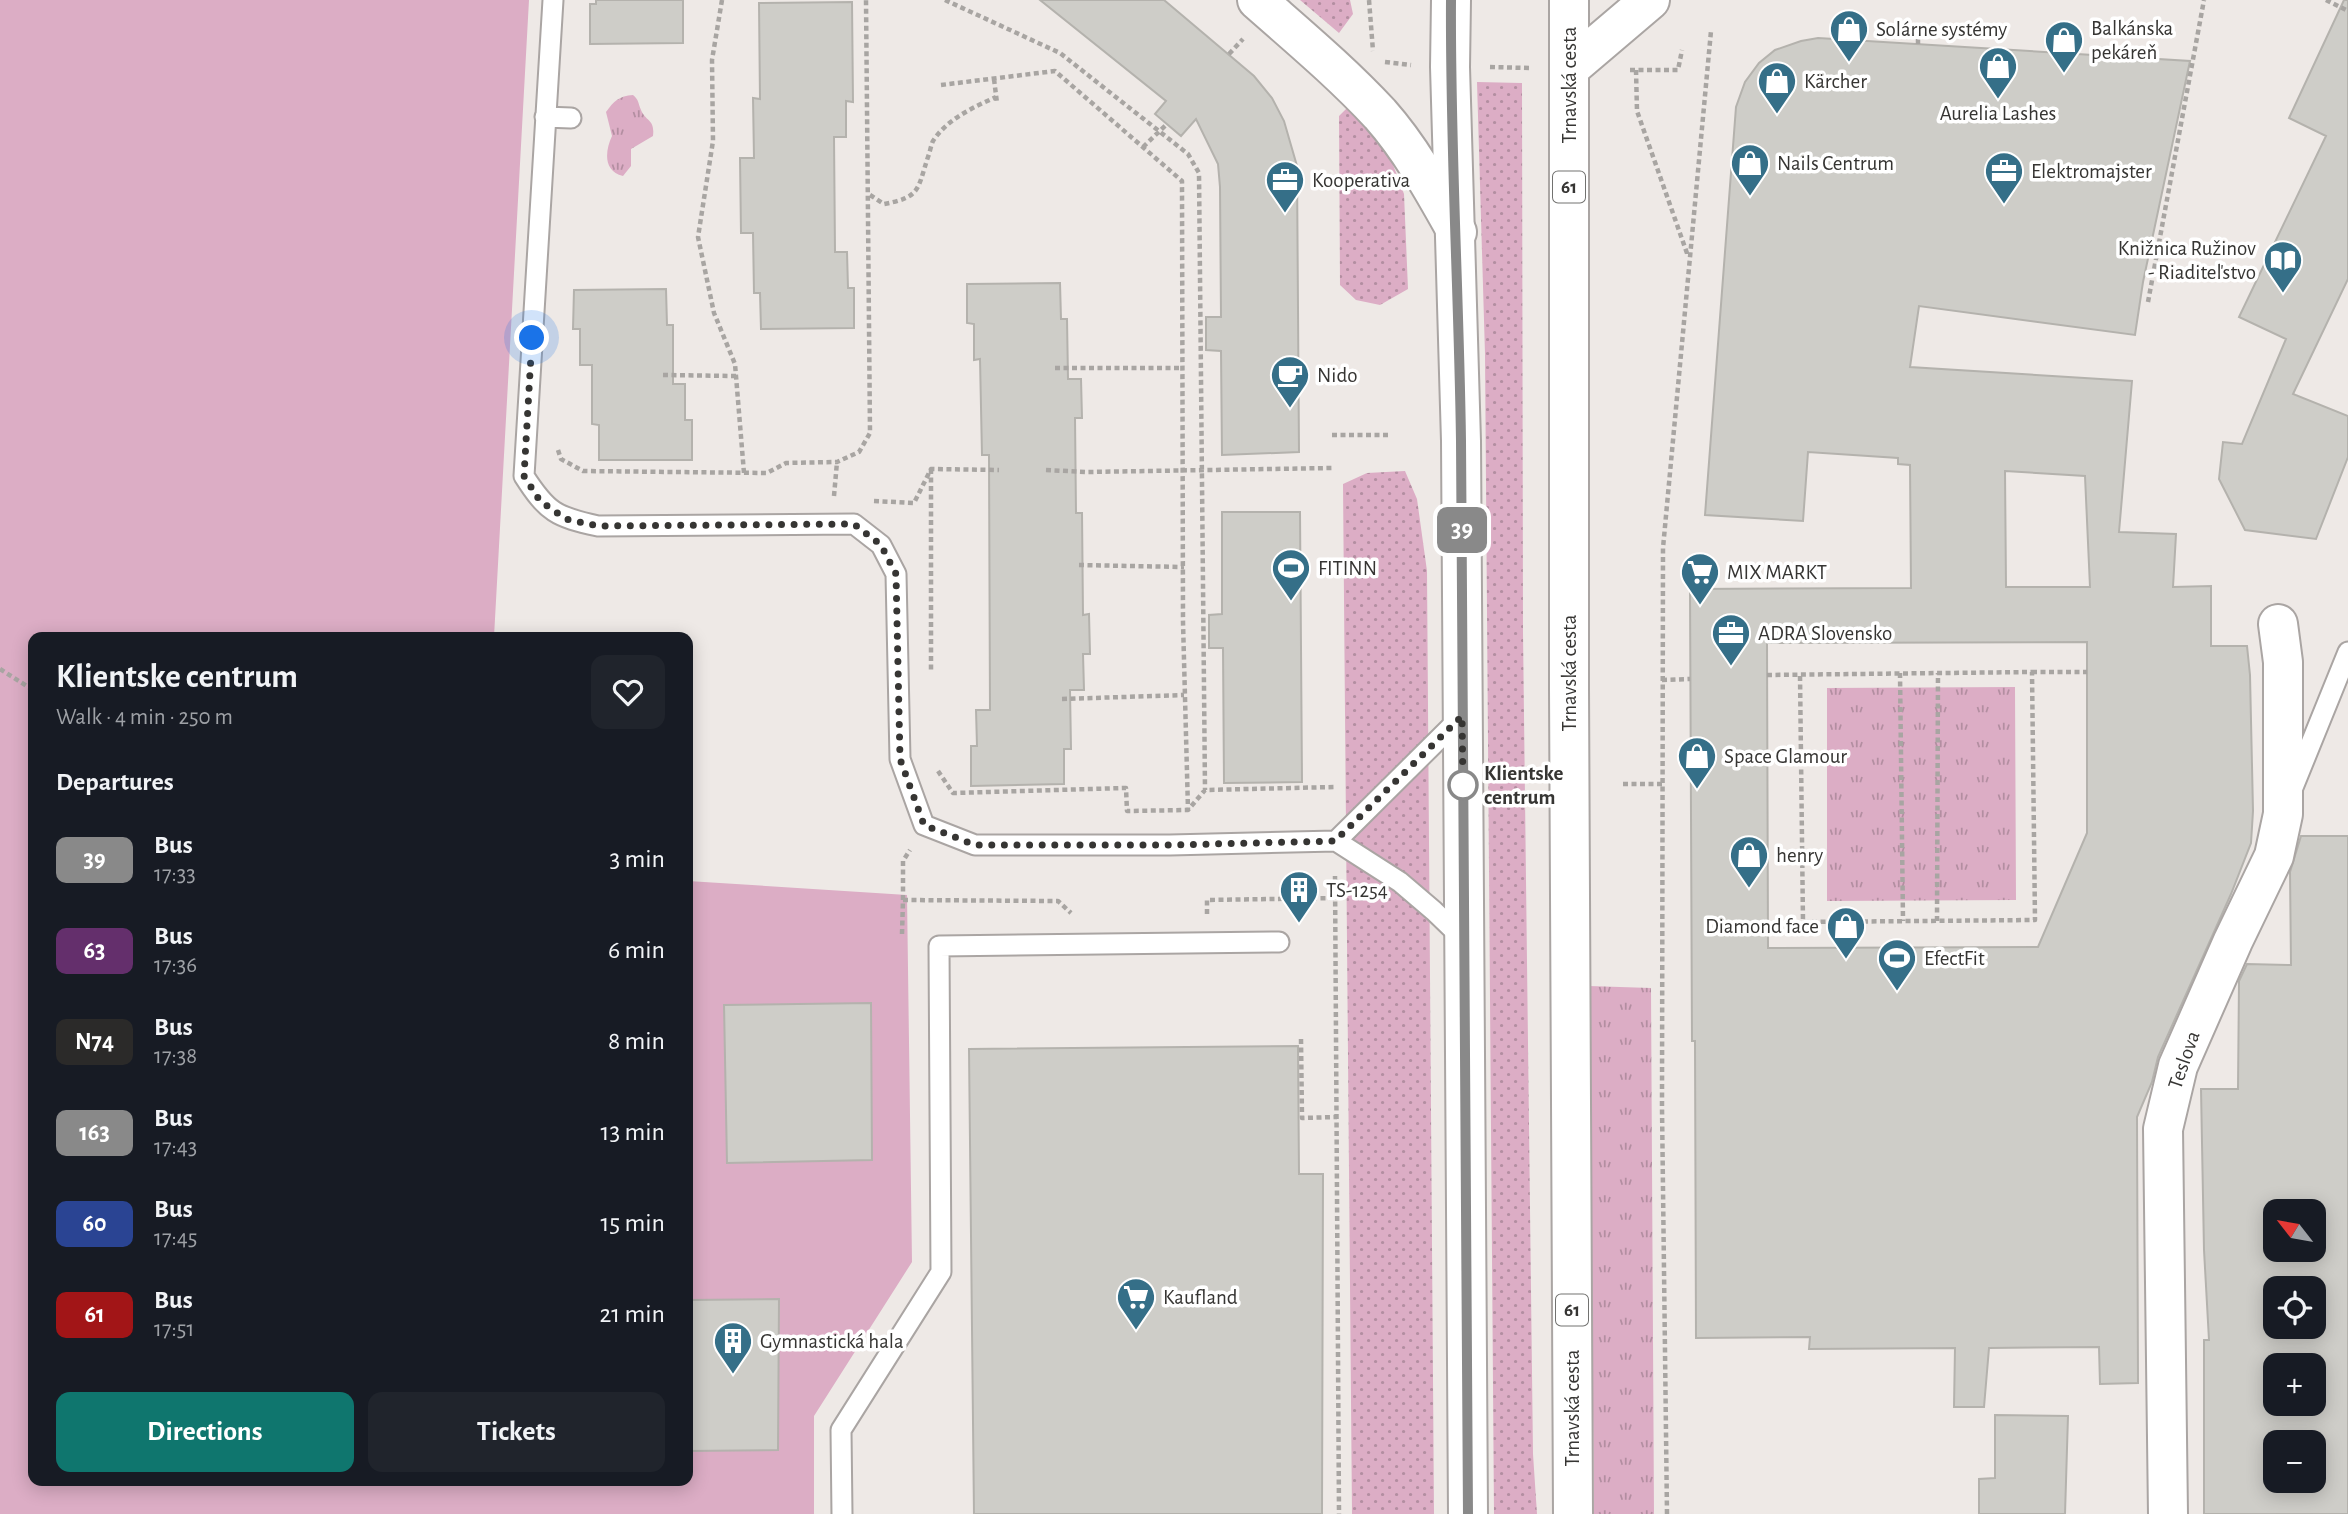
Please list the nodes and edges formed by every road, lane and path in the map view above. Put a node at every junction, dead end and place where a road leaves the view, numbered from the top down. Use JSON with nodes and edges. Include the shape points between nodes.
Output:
{"nodes":[{"id":1,"x":553,"y":0,"type":"edge"},
{"id":2,"x":722,"y":0,"type":"edge"},
{"id":3,"x":866,"y":0,"type":"edge"},
{"id":4,"x":945,"y":0,"type":"edge"},
{"id":5,"x":1369,"y":0,"type":"edge"},
{"id":6,"x":1451,"y":0,"type":"edge"},
{"id":7,"x":1569,"y":0,"type":"edge"},
{"id":8,"x":1650,"y":0,"type":"edge"},
{"id":9,"x":2204,"y":0,"type":"edge"},
{"id":10,"x":2326,"y":0,"type":"edge"},
{"id":11,"x":2348,"y":11,"type":"edge"},
{"id":12,"x":1252,"y":17,"type":"edge"},
{"id":13,"x":1918,"y":30,"type":"dead end"},
{"id":14,"x":1711,"y":31,"type":"dead end"},
{"id":15,"x":1918,"y":44,"type":"dead end"},
{"id":16,"x":1682,"y":50,"type":"dead end"},
{"id":17,"x":1229,"y":54,"type":"dead end"},
{"id":18,"x":1373,"y":60,"type":"dead end"},
{"id":19,"x":1383,"y":61,"type":"dead end"},
{"id":20,"x":1408,"y":65,"type":"dead end"},
{"id":21,"x":1487,"y":67,"type":"dead end"},
{"id":22,"x":1522,"y":67,"type":"dead end"},
{"id":23,"x":1570,"y":68,"type":"junction"},
{"id":24,"x":1636,"y":70,"type":"dead end"},
{"id":25,"x":1678,"y":70,"type":"dead end"},
{"id":26,"x":994,"y":79,"type":"junction"},
{"id":27,"x":941,"y":85,"type":"dead end"},
{"id":28,"x":545,"y":117,"type":"junction"},
{"id":29,"x":571,"y":118,"type":"dead end"},
{"id":30,"x":1167,"y":124,"type":"dead end"},
{"id":31,"x":1160,"y":131,"type":"junction"},
{"id":32,"x":1143,"y":147,"type":"junction"},
{"id":33,"x":870,"y":195,"type":"junction"},
{"id":34,"x":1457,"y":232,"type":"junction"},
{"id":35,"x":1690,"y":259,"type":"junction"},
{"id":36,"x":2148,"y":302,"type":"dead end"},
{"id":37,"x":1055,"y":368,"type":"dead end"},
{"id":38,"x":1184,"y":368,"type":"junction"},
{"id":39,"x":663,"y":375,"type":"dead end"},
{"id":40,"x":736,"y":376,"type":"junction"},
{"id":41,"x":1332,"y":435,"type":"dead end"},
{"id":42,"x":1391,"y":435,"type":"dead end"},
{"id":43,"x":554,"y":439,"type":"dead end"},
{"id":44,"x":1332,"y":468,"type":"dead end"},
{"id":45,"x":931,"y":470,"type":"junction"},
{"id":46,"x":999,"y":470,"type":"dead end"},
{"id":47,"x":1046,"y":470,"type":"dead end"},
{"id":48,"x":1184,"y":471,"type":"junction"},
{"id":49,"x":1201,"y":471,"type":"junction"},
{"id":50,"x":744,"y":473,"type":"junction"},
{"id":51,"x":914,"y":503,"type":"dead end"},
{"id":52,"x":1079,"y":565,"type":"dead end"},
{"id":53,"x":1184,"y":567,"type":"junction"},
{"id":54,"x":2278,"y":624,"type":"dead end"},
{"id":55,"x":2348,"y":652,"type":"edge"},
{"id":56,"x":0,"y":669,"type":"edge"},
{"id":57,"x":2032,"y":672,"type":"junction"},
{"id":58,"x":2087,"y":672,"type":"dead end"},
{"id":59,"x":1900,"y":673,"type":"junction"},
{"id":60,"x":1938,"y":673,"type":"junction"},
{"id":61,"x":1767,"y":675,"type":"dead end"},
{"id":62,"x":1800,"y":675,"type":"junction"},
{"id":63,"x":932,"y":677,"type":"dead end"},
{"id":64,"x":1690,"y":679,"type":"dead end"},
{"id":65,"x":1662,"y":680,"type":"junction"},
{"id":66,"x":28,"y":687,"type":"edge"},
{"id":67,"x":1184,"y":695,"type":"junction"},
{"id":68,"x":1062,"y":699,"type":"dead end"},
{"id":69,"x":1462,"y":716,"type":"junction"},
{"id":70,"x":932,"y":761,"type":"dead end"},
{"id":71,"x":1623,"y":784,"type":"dead end"},
{"id":72,"x":1663,"y":784,"type":"junction"},
{"id":73,"x":1335,"y":788,"type":"dead end"},
{"id":74,"x":1205,"y":790,"type":"junction"},
{"id":75,"x":1188,"y":810,"type":"junction"},
{"id":76,"x":2283,"y":814,"type":"junction"},
{"id":77,"x":924,"y":825,"type":"junction"},
{"id":78,"x":1335,"y":841,"type":"junction"},
{"id":79,"x":1335,"y":868,"type":"dead end"},
{"id":80,"x":1335,"y":898,"type":"junction"},
{"id":81,"x":903,"y":900,"type":"junction"},
{"id":82,"x":1076,"y":917,"type":"dead end"},
{"id":83,"x":1903,"y":921,"type":"junction"},
{"id":84,"x":1937,"y":921,"type":"junction"},
{"id":85,"x":1207,"y":925,"type":"dead end"},
{"id":86,"x":902,"y":934,"type":"dead end"},
{"id":87,"x":1463,"y":940,"type":"junction"},
{"id":88,"x":1279,"y":942,"type":"dead end"},
{"id":89,"x":1301,"y":1039,"type":"dead end"},
{"id":90,"x":1337,"y":1117,"type":"junction"},
{"id":91,"x":842,"y":1514,"type":"edge"},
{"id":92,"x":1339,"y":1514,"type":"edge"},
{"id":93,"x":1468,"y":1514,"type":"edge"},
{"id":94,"x":1573,"y":1514,"type":"edge"},
{"id":95,"x":1667,"y":1514,"type":"edge"},
{"id":96,"x":2168,"y":1514,"type":"edge"}],
"edges":[{"from":1,"to":28,"type":"lane"},
{"from":2,"to":40,"type":"path","via":[[712,60],[713,141],[698,237],[714,313]]},
{"from":3,"to":33,"type":"path"},
{"from":4,"to":31,"type":"path","via":[[1060,53]]},
{"from":5,"to":18,"type":"path"},
{"from":6,"to":34,"type":"main road"},
{"from":7,"to":23,"type":"main road","name":"Trnavská cesta","number":"61"},
{"from":8,"to":23,"type":"main road"},
{"from":9,"to":36,"type":"path"},
{"from":10,"to":11,"type":"path"},
{"from":12,"to":17,"type":"path"},
{"from":12,"to":34,"type":"main road","via":[[1352,85],[1406,147]]},
{"from":13,"to":15,"type":"path"},
{"from":14,"to":35,"type":"path"},
{"from":16,"to":25,"type":"path"},
{"from":19,"to":20,"type":"path"},
{"from":21,"to":22,"type":"path"},
{"from":23,"to":94,"type":"main road","name":"Trnavská cesta","number":"61"},
{"from":24,"to":35,"type":"path","via":[[1637,111]]},
{"from":26,"to":27,"type":"path"},
{"from":26,"to":32,"type":"path","via":[[1055,71]]},
{"from":26,"to":33,"type":"path","via":[[997,100],[970,109],[934,141],[917,192],[884,204]]},
{"from":28,"to":29,"type":"lane"},
{"from":28,"to":77,"type":"lane","via":[[524,476],[540,501],[566,519],[598,526],[854,524],[881,545],[896,574],[900,759]]},
{"from":30,"to":31,"type":"path"},
{"from":31,"to":32,"type":"path"},
{"from":31,"to":49,"type":"path","via":[[1188,154],[1199,173]]},
{"from":32,"to":38,"type":"path","via":[[1182,181]]},
{"from":33,"to":50,"type":"path","via":[[870,433],[859,452],[837,462],[786,463],[767,473]]},
{"from":34,"to":69,"type":"main road"},
{"from":35,"to":65,"type":"path","via":[[1663,548]]},
{"from":37,"to":38,"type":"path"},
{"from":38,"to":48,"type":"path"},
{"from":39,"to":40,"type":"path"},
{"from":40,"to":50,"type":"path"},
{"from":41,"to":42,"type":"path"},
{"from":43,"to":50,"type":"path","via":[[561,459],[583,471]]},
{"from":44,"to":49,"type":"path"},
{"from":45,"to":46,"type":"path"},
{"from":45,"to":51,"type":"path"},
{"from":45,"to":63,"type":"path"},
{"from":47,"to":48,"type":"path"},
{"from":48,"to":49,"type":"path"},
{"from":48,"to":53,"type":"path"},
{"from":49,"to":74,"type":"path"},
{"from":52,"to":53,"type":"path"},
{"from":53,"to":67,"type":"path"},
{"from":54,"to":76,"type":"main road","name":"Teslova","via":[[2283,662]]},
{"from":55,"to":76,"type":"lane"},
{"from":56,"to":66,"type":"path"},
{"from":57,"to":58,"type":"path"},
{"from":57,"to":60,"type":"path"},
{"from":57,"to":84,"type":"path","via":[[2035,920]]},
{"from":59,"to":60,"type":"path"},
{"from":59,"to":62,"type":"path"},
{"from":59,"to":83,"type":"path"},
{"from":60,"to":84,"type":"path"},
{"from":61,"to":62,"type":"path"},
{"from":62,"to":83,"type":"path","via":[[1803,922]]},
{"from":64,"to":65,"type":"path"},
{"from":65,"to":72,"type":"path"},
{"from":67,"to":68,"type":"path"},
{"from":67,"to":75,"type":"path"},
{"from":69,"to":78,"type":"lane"},
{"from":69,"to":87,"type":"main road"},
{"from":70,"to":75,"type":"path","via":[[953,793],[1126,788],[1127,811]]},
{"from":71,"to":72,"type":"path"},
{"from":72,"to":95,"type":"path"},
{"from":73,"to":74,"type":"path"},
{"from":74,"to":75,"type":"path"},
{"from":76,"to":96,"type":"main road","name":"Teslova","via":[[2274,856],[2178,1066],[2163,1129]]},
{"from":77,"to":78,"type":"lane","via":[[975,845]]},
{"from":77,"to":81,"type":"path","via":[[903,862]]},
{"from":78,"to":87,"type":"lane","via":[[1400,882]]},
{"from":79,"to":80,"type":"path"},
{"from":80,"to":85,"type":"path","via":[[1207,900]]},
{"from":80,"to":90,"type":"path"},
{"from":81,"to":82,"type":"path","via":[[1058,901]]},
{"from":81,"to":86,"type":"path"},
{"from":83,"to":84,"type":"path"},
{"from":87,"to":93,"type":"main road"},
{"from":88,"to":91,"type":"lane","via":[[939,946],[942,1272],[841,1430]]},
{"from":89,"to":90,"type":"path","via":[[1302,1118]]},
{"from":90,"to":92,"type":"path"}]}
